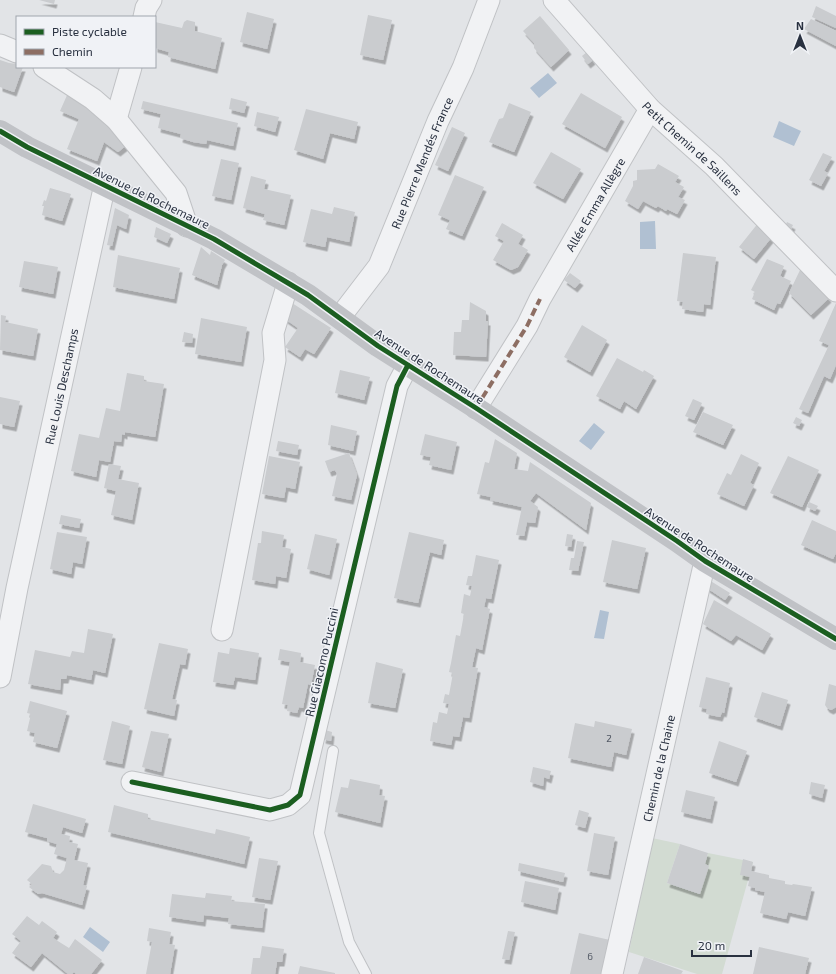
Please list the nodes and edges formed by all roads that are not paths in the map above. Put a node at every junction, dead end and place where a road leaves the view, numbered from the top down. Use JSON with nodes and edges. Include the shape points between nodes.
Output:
{"nodes":[{"id":1,"x":151,"y":0,"type":"edge"},
{"id":2,"x":489,"y":0,"type":"edge"},
{"id":3,"x":554,"y":0,"type":"edge"},
{"id":4,"x":144,"y":16,"type":"edge"},
{"id":5,"x":0,"y":45,"type":"edge"},
{"id":6,"x":16,"y":52,"type":"edge"},
{"id":7,"x":46,"y":68,"type":"edge"},
{"id":8,"x":131,"y":68,"type":"edge"},
{"id":9,"x":650,"y":109,"type":"junction"},
{"id":10,"x":116,"y":119,"type":"junction"},
{"id":11,"x":0,"y":131,"type":"edge"},
{"id":12,"x":105,"y":184,"type":"junction"},
{"id":13,"x":187,"y":226,"type":"junction"},
{"id":14,"x":288,"y":283,"type":"junction"},
{"id":15,"x":836,"y":291,"type":"edge"},
{"id":16,"x":340,"y":317,"type":"junction"},
{"id":17,"x":408,"y":365,"type":"junction"},
{"id":18,"x":476,"y":408,"type":"junction"},
{"id":19,"x":704,"y":561,"type":"junction"},
{"id":20,"x":8,"y":585,"type":"edge"},
{"id":21,"x":222,"y":630,"type":"dead end"},
{"id":22,"x":836,"y":639,"type":"edge"},
{"id":23,"x":0,"y":677,"type":"edge"},
{"id":24,"x":333,"y":751,"type":"dead end"},
{"id":25,"x":132,"y":782,"type":"dead end"},
{"id":26,"x":366,"y":974,"type":"edge"},
{"id":27,"x":612,"y":974,"type":"edge"}],
"edges":[{"from":1,"to":4,"type":"street"},
{"from":2,"to":16,"type":"street","name":"Rue Pierre Mendés France","via":[[463,68],[438,121],[378,266]]},
{"from":3,"to":9,"type":"street","name":"Petit Chemin de Saillens"},
{"from":5,"to":6,"type":"street"},
{"from":7,"to":10,"type":"street","via":[[93,99]]},
{"from":8,"to":10,"type":"street"},
{"from":9,"to":15,"type":"street","name":"Petit Chemin de Saillens","via":[[714,166]]},
{"from":9,"to":18,"type":"street","name":"Allée Emma Allègre","via":[[540,299],[528,326]]},
{"from":10,"to":13,"type":"street","via":[[176,193]]},
{"from":11,"to":12,"type":"street","name":"Avenue de Rochemaure","via":[[27,147]]},
{"from":12,"to":13,"type":"street","name":"Avenue de Rochemaure"},
{"from":12,"to":20,"type":"street","name":"Rue Louis Deschamps"},
{"from":13,"to":14,"type":"street","name":"Avenue de Rochemaure"},
{"from":14,"to":16,"type":"street","name":"Avenue de Rochemaure"},
{"from":14,"to":21,"type":"street","via":[[272,333],[275,360]]},
{"from":16,"to":17,"type":"street","name":"Avenue de Rochemaure"},
{"from":17,"to":18,"type":"street","name":"Avenue de Rochemaure"},
{"from":17,"to":25,"type":"street","name":"Rue Giacomo Puccini","via":[[397,386],[300,795],[288,806],[270,810]]},
{"from":18,"to":19,"type":"street","name":"Avenue de Rochemaure"},
{"from":19,"to":22,"type":"street","name":"Avenue de Rochemaure"},
{"from":19,"to":27,"type":"street","name":"Chemin de la Chaine"},
{"from":20,"to":23,"type":"street","name":"Rue Louis Deschamps"},
{"from":24,"to":26,"type":"lane","via":[[319,833],[349,942]]}]}
